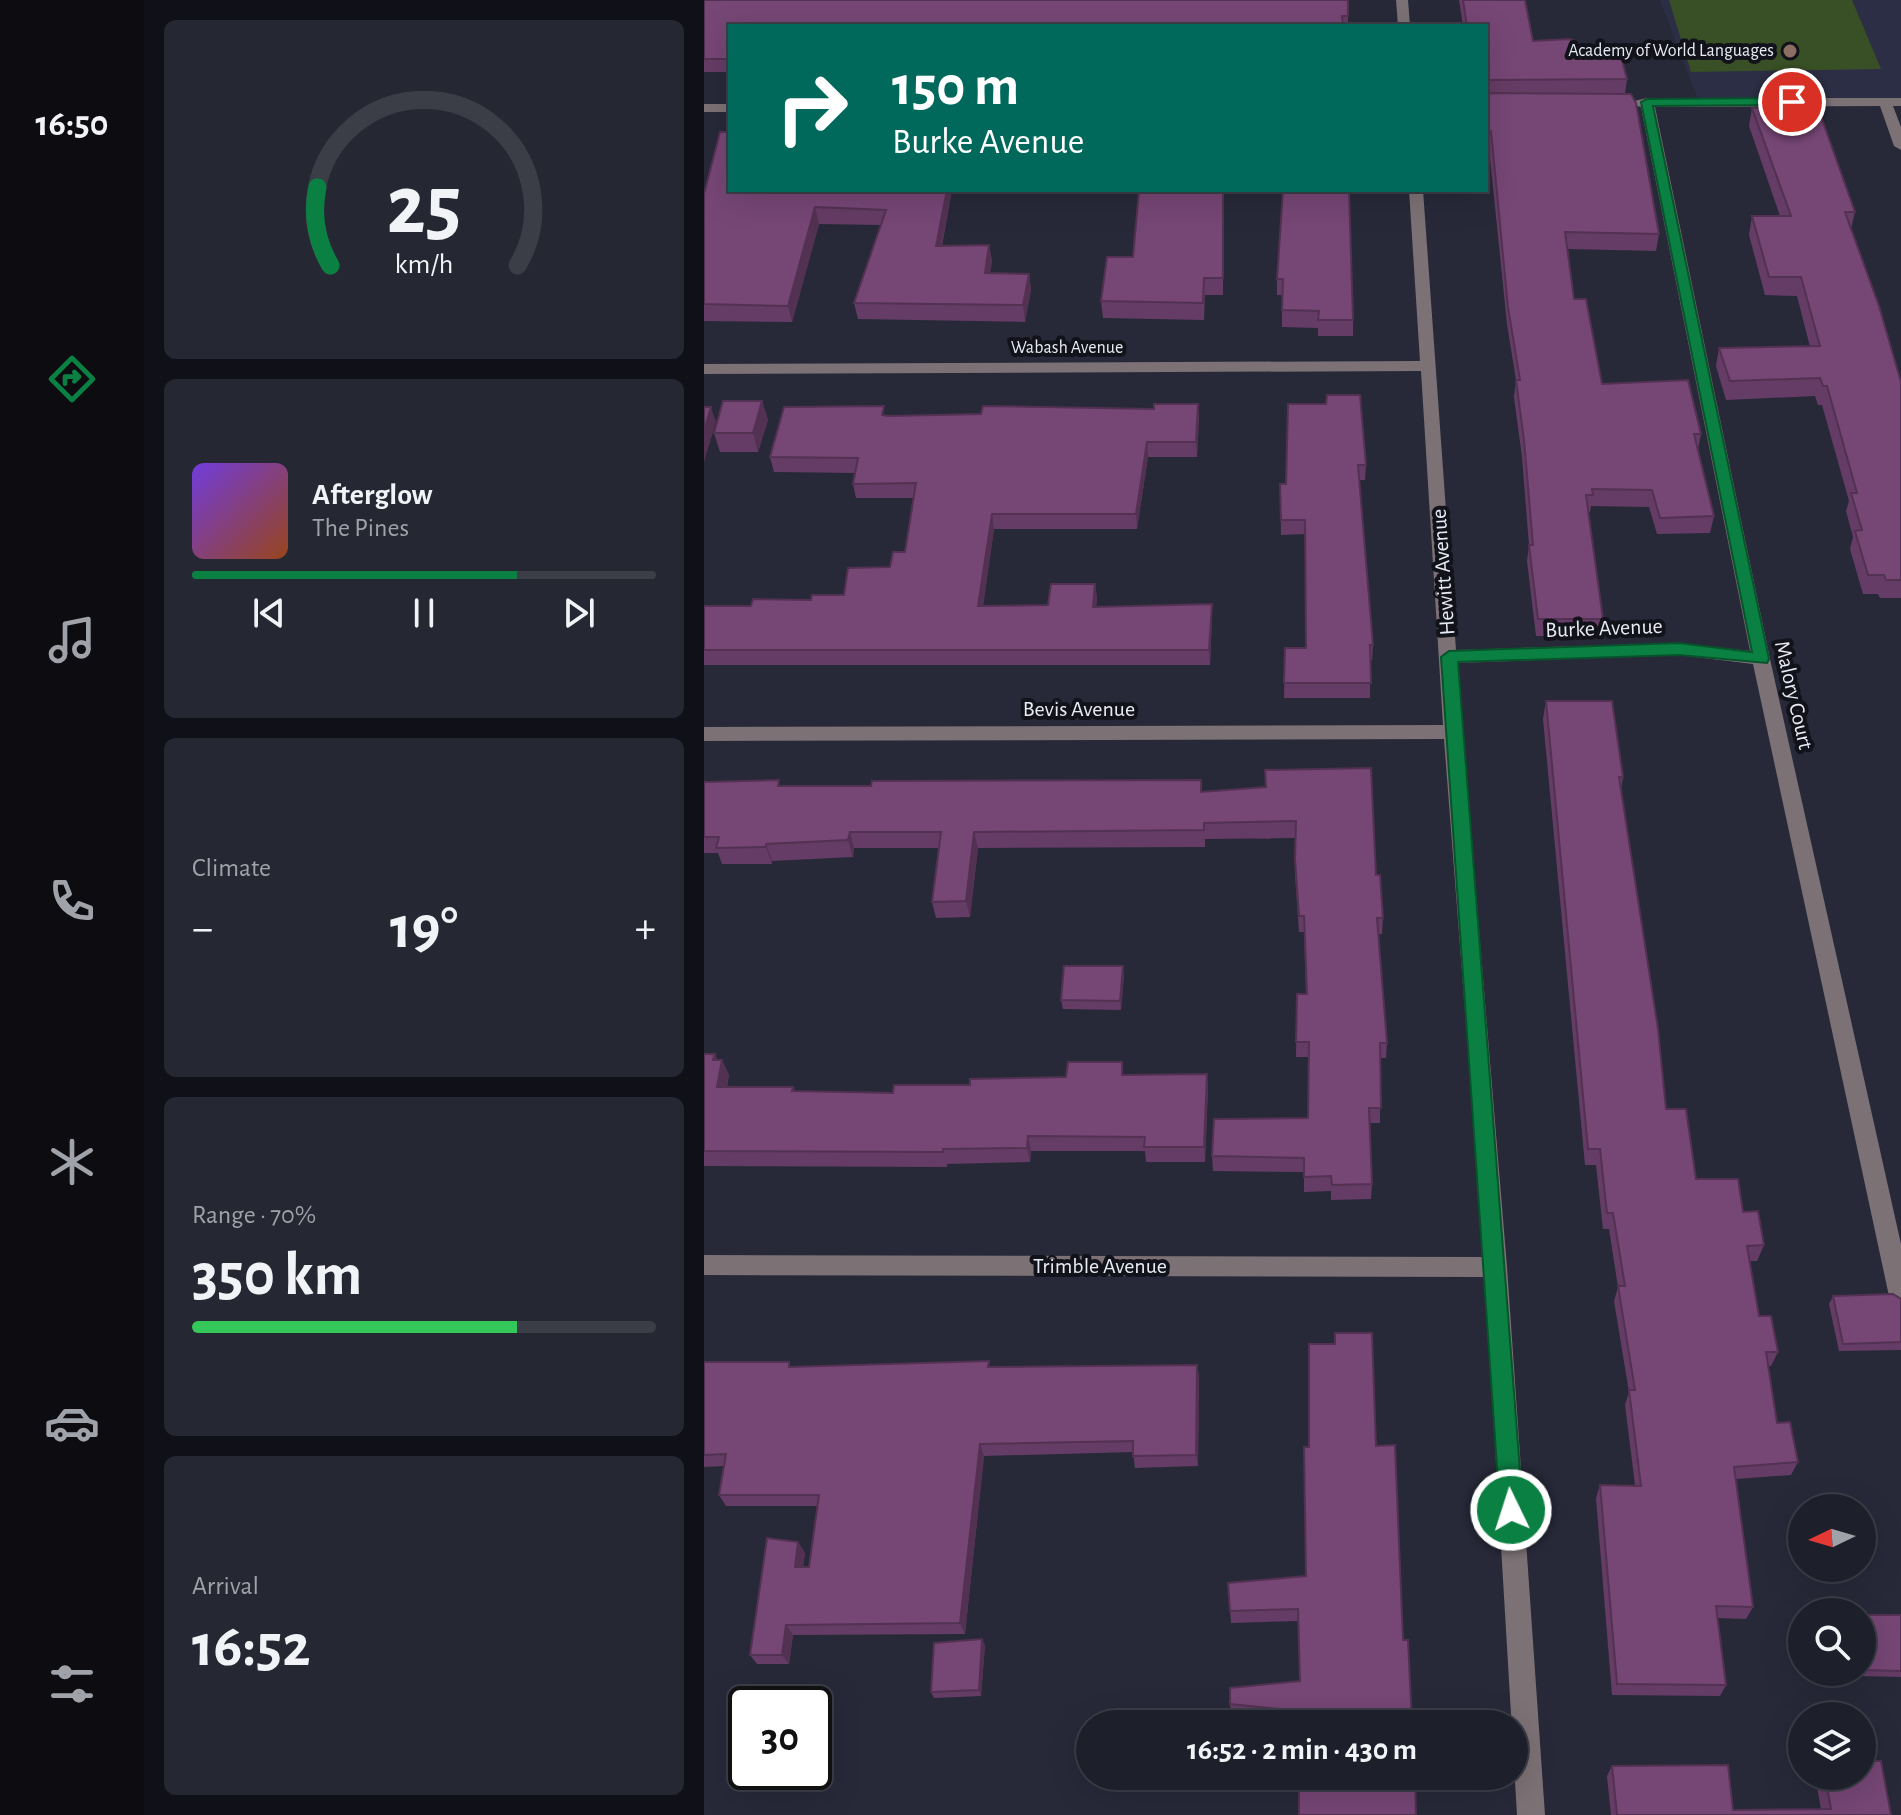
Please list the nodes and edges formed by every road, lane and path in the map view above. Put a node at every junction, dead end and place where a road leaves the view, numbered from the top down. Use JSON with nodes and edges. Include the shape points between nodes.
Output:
{"nodes":[{"id":1,"x":1402,"y":0,"type":"edge"},
{"id":2,"x":1404,"y":24,"type":"edge"},
{"id":3,"x":1647,"y":102,"type":"junction"},
{"id":4,"x":1885,"y":102,"type":"junction"},
{"id":5,"x":1901,"y":102,"type":"edge"},
{"id":6,"x":1617,"y":103,"type":"edge"},
{"id":7,"x":704,"y":108,"type":"edge"},
{"id":8,"x":728,"y":108,"type":"edge"},
{"id":9,"x":1901,"y":146,"type":"edge"},
{"id":10,"x":1416,"y":192,"type":"edge"},
{"id":11,"x":1429,"y":366,"type":"junction"},
{"id":12,"x":704,"y":369,"type":"edge"},
{"id":13,"x":1449,"y":657,"type":"junction"},
{"id":14,"x":1761,"y":659,"type":"junction"},
{"id":15,"x":1453,"y":732,"type":"junction"},
{"id":16,"x":704,"y":734,"type":"edge"},
{"id":17,"x":704,"y":1265,"type":"edge"},
{"id":18,"x":1496,"y":1267,"type":"junction"},
{"id":19,"x":1901,"y":1296,"type":"edge"},
{"id":20,"x":1531,"y":1815,"type":"edge"}],
"edges":[{"from":1,"to":2,"type":"street"},
{"from":3,"to":4,"type":"street"},
{"from":3,"to":6,"type":"street"},
{"from":3,"to":14,"type":"street","name":"Malory Court"},
{"from":4,"to":5,"type":"street"},
{"from":4,"to":9,"type":"street"},
{"from":7,"to":8,"type":"street"},
{"from":10,"to":11,"type":"street","name":"Hewitt Avenue"},
{"from":11,"to":12,"type":"street","name":"Wabash Avenue"},
{"from":11,"to":13,"type":"street","name":"Hewitt Avenue"},
{"from":13,"to":14,"type":"street","name":"Burke Avenue","via":[[1679,649]]},
{"from":13,"to":15,"type":"street","name":"Hewitt Avenue"},
{"from":14,"to":19,"type":"street","name":"Malory Court"},
{"from":15,"to":16,"type":"street","name":"Bevis Avenue"},
{"from":15,"to":18,"type":"street","name":"Hewitt Avenue"},
{"from":17,"to":18,"type":"street","name":"Trimble Avenue"},
{"from":18,"to":20,"type":"street","name":"Hewitt Avenue"}]}
